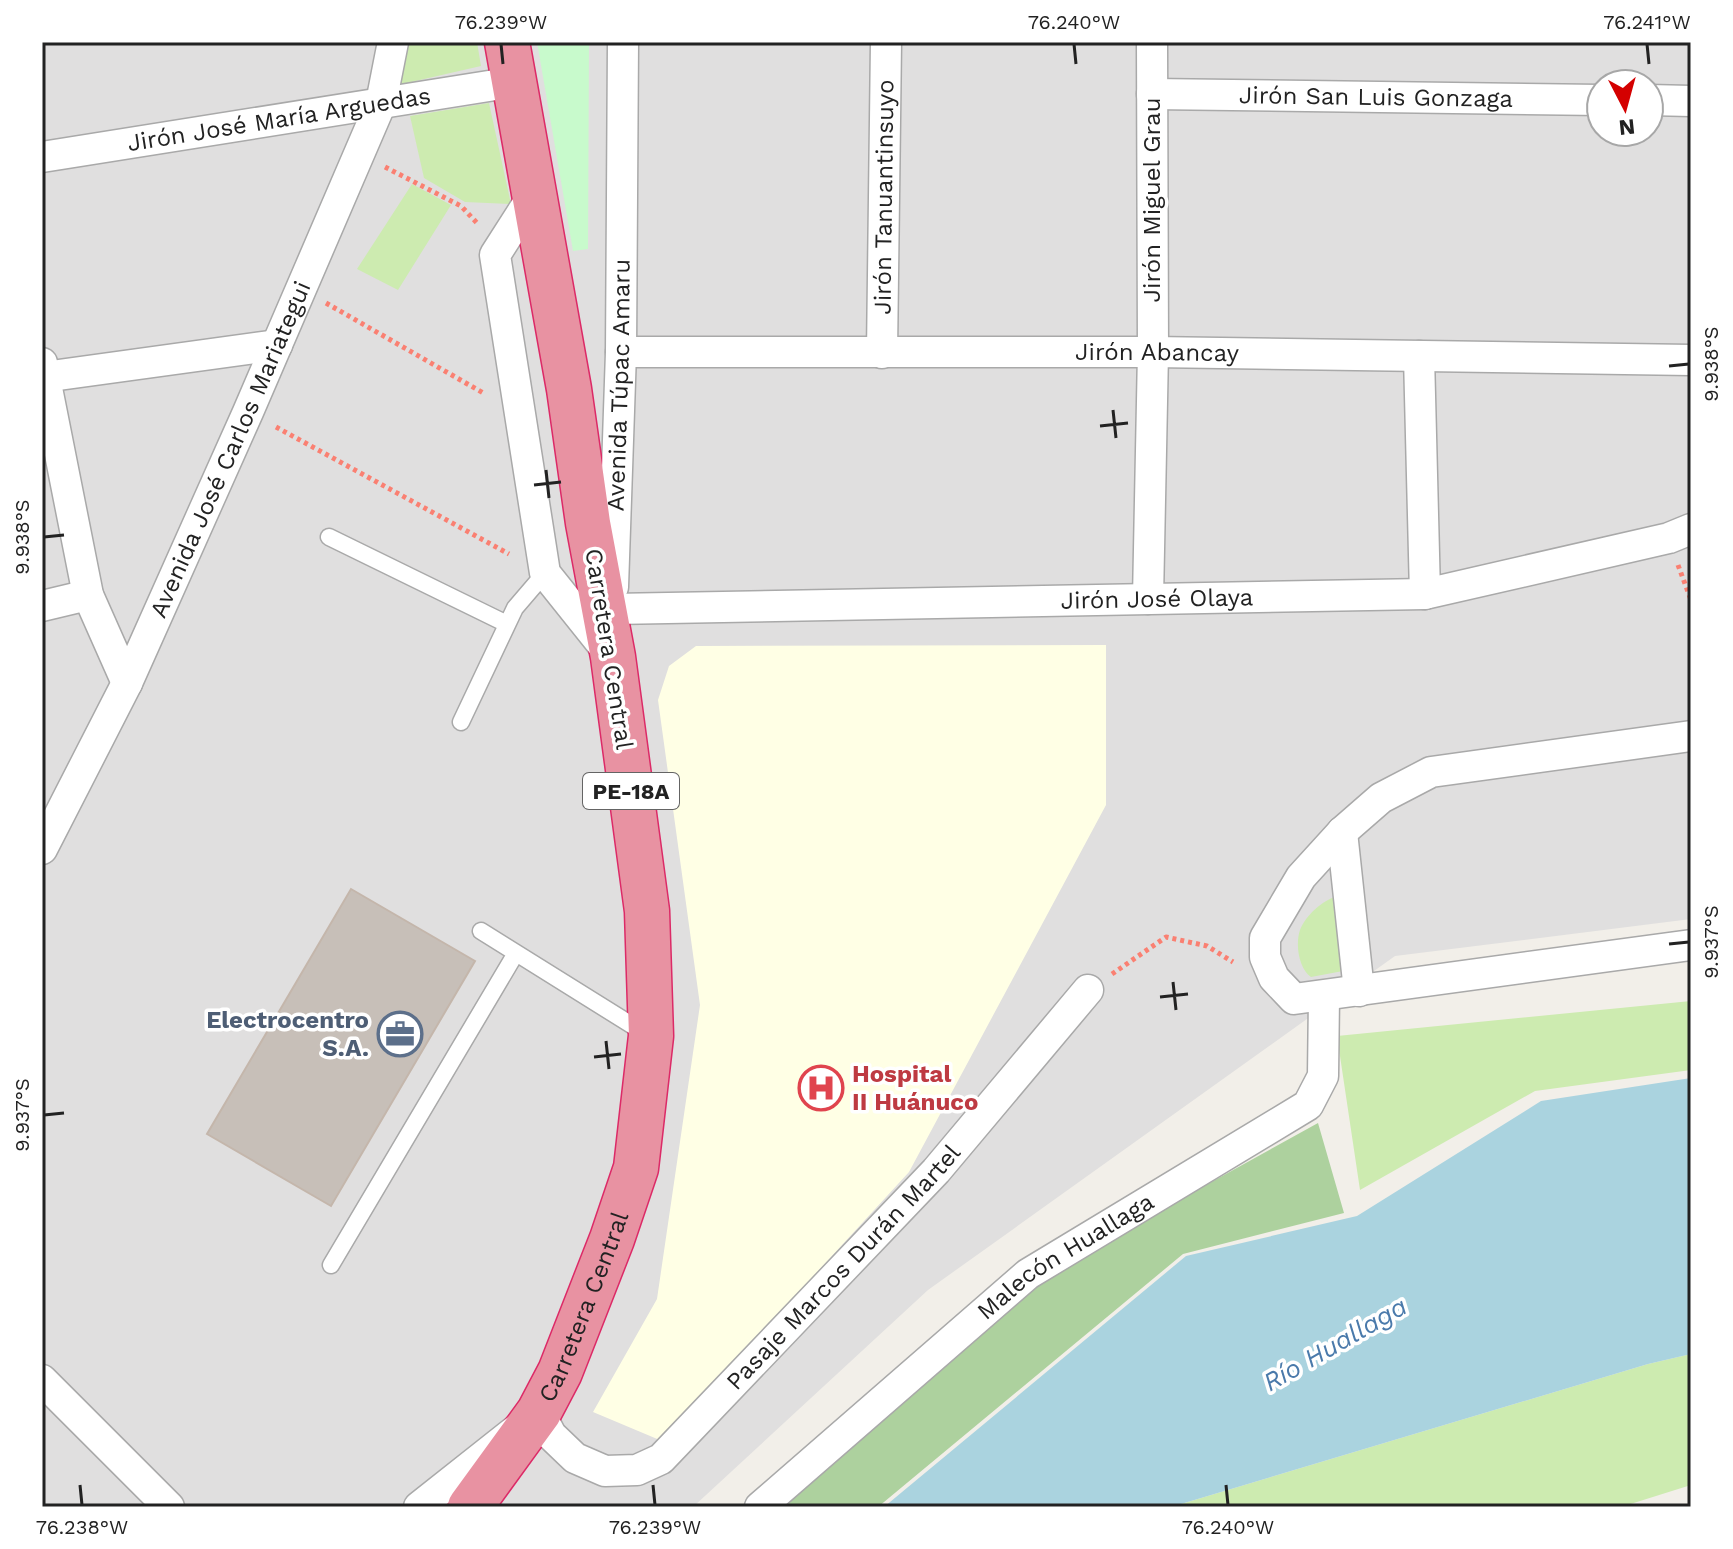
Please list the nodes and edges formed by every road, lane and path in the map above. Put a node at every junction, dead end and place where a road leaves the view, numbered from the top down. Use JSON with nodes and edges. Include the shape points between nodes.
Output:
{"nodes":[{"id":1,"x":393,"y":42,"type":"edge"},
{"id":2,"x":623,"y":42,"type":"edge"},
{"id":3,"x":886,"y":42,"type":"edge"},
{"id":4,"x":1152,"y":42,"type":"edge"},
{"id":5,"x":510,"y":62,"type":"edge"},
{"id":6,"x":1152,"y":94,"type":"junction"},
{"id":7,"x":1585,"y":100,"type":"edge"},
{"id":8,"x":1665,"y":100,"type":"edge"},
{"id":9,"x":1691,"y":101,"type":"edge"},
{"id":10,"x":381,"y":103,"type":"junction"},
{"id":11,"x":359,"y":154,"type":"junction"},
{"id":12,"x":42,"y":157,"type":"edge"},
{"id":13,"x":534,"y":194,"type":"junction"},
{"id":14,"x":495,"y":255,"type":"junction"},
{"id":15,"x":301,"y":289,"type":"junction"},
{"id":16,"x":277,"y":345,"type":"junction"},
{"id":17,"x":621,"y":352,"type":"junction"},
{"id":18,"x":1153,"y":352,"type":"junction"},
{"id":19,"x":882,"y":353,"type":"junction"},
{"id":20,"x":1419,"y":356,"type":"junction"},
{"id":21,"x":1691,"y":360,"type":"edge"},
{"id":22,"x":43,"y":370,"type":"edge"},
{"id":23,"x":248,"y":412,"type":"junction"},
{"id":24,"x":520,"y":414,"type":"junction"},
{"id":25,"x":1691,"y":529,"type":"edge"},
{"id":26,"x":329,"y":537,"type":"dead end"},
{"id":27,"x":545,"y":573,"type":"junction"},
{"id":28,"x":1425,"y":594,"type":"junction"},
{"id":29,"x":88,"y":595,"type":"junction"},
{"id":30,"x":1148,"y":599,"type":"junction"},
{"id":31,"x":42,"y":606,"type":"edge"},
{"id":32,"x":613,"y":609,"type":"junction"},
{"id":33,"x":507,"y":624,"type":"junction"},
{"id":34,"x":613,"y":657,"type":"junction"},
{"id":35,"x":127,"y":683,"type":"junction"},
{"id":36,"x":461,"y":722,"type":"dead end"},
{"id":37,"x":1691,"y":736,"type":"edge"},
{"id":38,"x":1342,"y":832,"type":"junction"},
{"id":39,"x":42,"y":849,"type":"edge"},
{"id":40,"x":481,"y":931,"type":"dead end"},
{"id":41,"x":1691,"y":945,"type":"edge"},
{"id":42,"x":516,"y":953,"type":"junction"},
{"id":43,"x":1244,"y":969,"type":"dead end"},
{"id":44,"x":1088,"y":990,"type":"joint"},
{"id":45,"x":1359,"y":991,"type":"junction"},
{"id":46,"x":1324,"y":997,"type":"junction"},
{"id":47,"x":651,"y":1036,"type":"junction"},
{"id":48,"x":331,"y":1265,"type":"dead end"},
{"id":49,"x":42,"y":1380,"type":"edge"},
{"id":50,"x":539,"y":1412,"type":"junction"},
{"id":51,"x":169,"y":1507,"type":"edge"},
{"id":52,"x":419,"y":1507,"type":"edge"},
{"id":53,"x":470,"y":1507,"type":"edge"},
{"id":54,"x":760,"y":1507,"type":"edge"}],
"edges":[{"from":1,"to":10,"type":"street","name":"Avenida José Carlos Mariategui"},
{"from":2,"to":17,"type":"street","name":"Avenida Túpac Amaru"},
{"from":3,"to":19,"type":"street","name":"Jirón Tanuantinsuyo"},
{"from":4,"to":6,"type":"street","name":"Jirón Miguel Grau"},
{"from":5,"to":10,"type":"street","name":"Jirón José María Arguedas"},
{"from":5,"to":13,"type":"highway","name":"Carretera Central","number":"PE-18A"},
{"from":6,"to":7,"type":"street","name":"Jirón San Luis Gonzaga"},
{"from":6,"to":18,"type":"street","name":"Jirón Miguel Grau"},
{"from":8,"to":9,"type":"street"},
{"from":10,"to":11,"type":"street","name":"Avenida José Carlos Mariategui"},
{"from":10,"to":12,"type":"street","name":"Jirón José María Arguedas"},
{"from":11,"to":14,"type":"path","via":[[461,206],[477,222]]},
{"from":11,"to":15,"type":"street","name":"Avenida José Carlos Mariategui"},
{"from":13,"to":14,"type":"street"},
{"from":13,"to":34,"type":"highway","name":"Carretera Central","number":"PE-18A"},
{"from":14,"to":24,"type":"street"},
{"from":15,"to":16,"type":"street","name":"Avenida José Carlos Mariategui"},
{"from":15,"to":24,"type":"path"},
{"from":16,"to":22,"type":"street"},
{"from":16,"to":23,"type":"street","name":"Avenida José Carlos Mariategui"},
{"from":17,"to":19,"type":"street","name":"Jirón Abancay"},
{"from":17,"to":32,"type":"street","name":"Avenida Túpac Amaru"},
{"from":18,"to":19,"type":"street","name":"Jirón Abancay"},
{"from":18,"to":20,"type":"street","name":"Jirón Abancay"},
{"from":18,"to":30,"type":"street","name":"Jirón Miguel Grau"},
{"from":20,"to":21,"type":"street","name":"Jirón Abancay"},
{"from":20,"to":28,"type":"street"},
{"from":22,"to":29,"type":"street"},
{"from":23,"to":27,"type":"path"},
{"from":23,"to":35,"type":"street","name":"Avenida José Carlos Mariategui"},
{"from":24,"to":27,"type":"street"},
{"from":25,"to":28,"type":"street","name":"Jirón José Olaya"},
{"from":26,"to":33,"type":"lane"},
{"from":27,"to":33,"type":"lane"},
{"from":27,"to":34,"type":"street"},
{"from":28,"to":30,"type":"street","name":"Jirón José Olaya"},
{"from":29,"to":31,"type":"street"},
{"from":29,"to":35,"type":"street"},
{"from":30,"to":32,"type":"street","name":"Jirón José Olaya"},
{"from":32,"to":34,"type":"street","name":"Avenida Túpac Amaru"},
{"from":33,"to":36,"type":"lane"},
{"from":34,"to":47,"type":"highway","name":"Carretera Central","number":"PE-18A","via":[[647,911]]},
{"from":35,"to":39,"type":"street","name":"Avenida José Carlos Mariategui"},
{"from":37,"to":38,"type":"street","via":[[1431,772],[1381,798]]},
{"from":38,"to":45,"type":"street"},
{"from":38,"to":46,"type":"street","via":[[1301,877],[1265,938],[1265,957],[1274,978],[1294,999]]},
{"from":40,"to":42,"type":"lane"},
{"from":41,"to":45,"type":"street"},
{"from":42,"to":47,"type":"lane"},
{"from":42,"to":48,"type":"lane"},
{"from":43,"to":44,"type":"path","via":[[1207,946],[1166,937]]},
{"from":44,"to":50,"type":"street","name":"Pasaje Marcos Durán Martel","via":[[936,1171],[661,1459],[637,1470],[605,1471],[575,1458],[551,1435]]},
{"from":45,"to":46,"type":"street"},
{"from":46,"to":54,"type":"street","name":"Malecón Huallaga","via":[[1323,1076],[1308,1105],[1028,1274]]},
{"from":47,"to":50,"type":"highway","name":"Carretera Central","number":"PE-18A","via":[[636,1168],[560,1372]]},
{"from":49,"to":51,"type":"street"},
{"from":50,"to":52,"type":"street"},
{"from":50,"to":53,"type":"highway","name":"Carretera Central","number":"PE-18A"}]}
